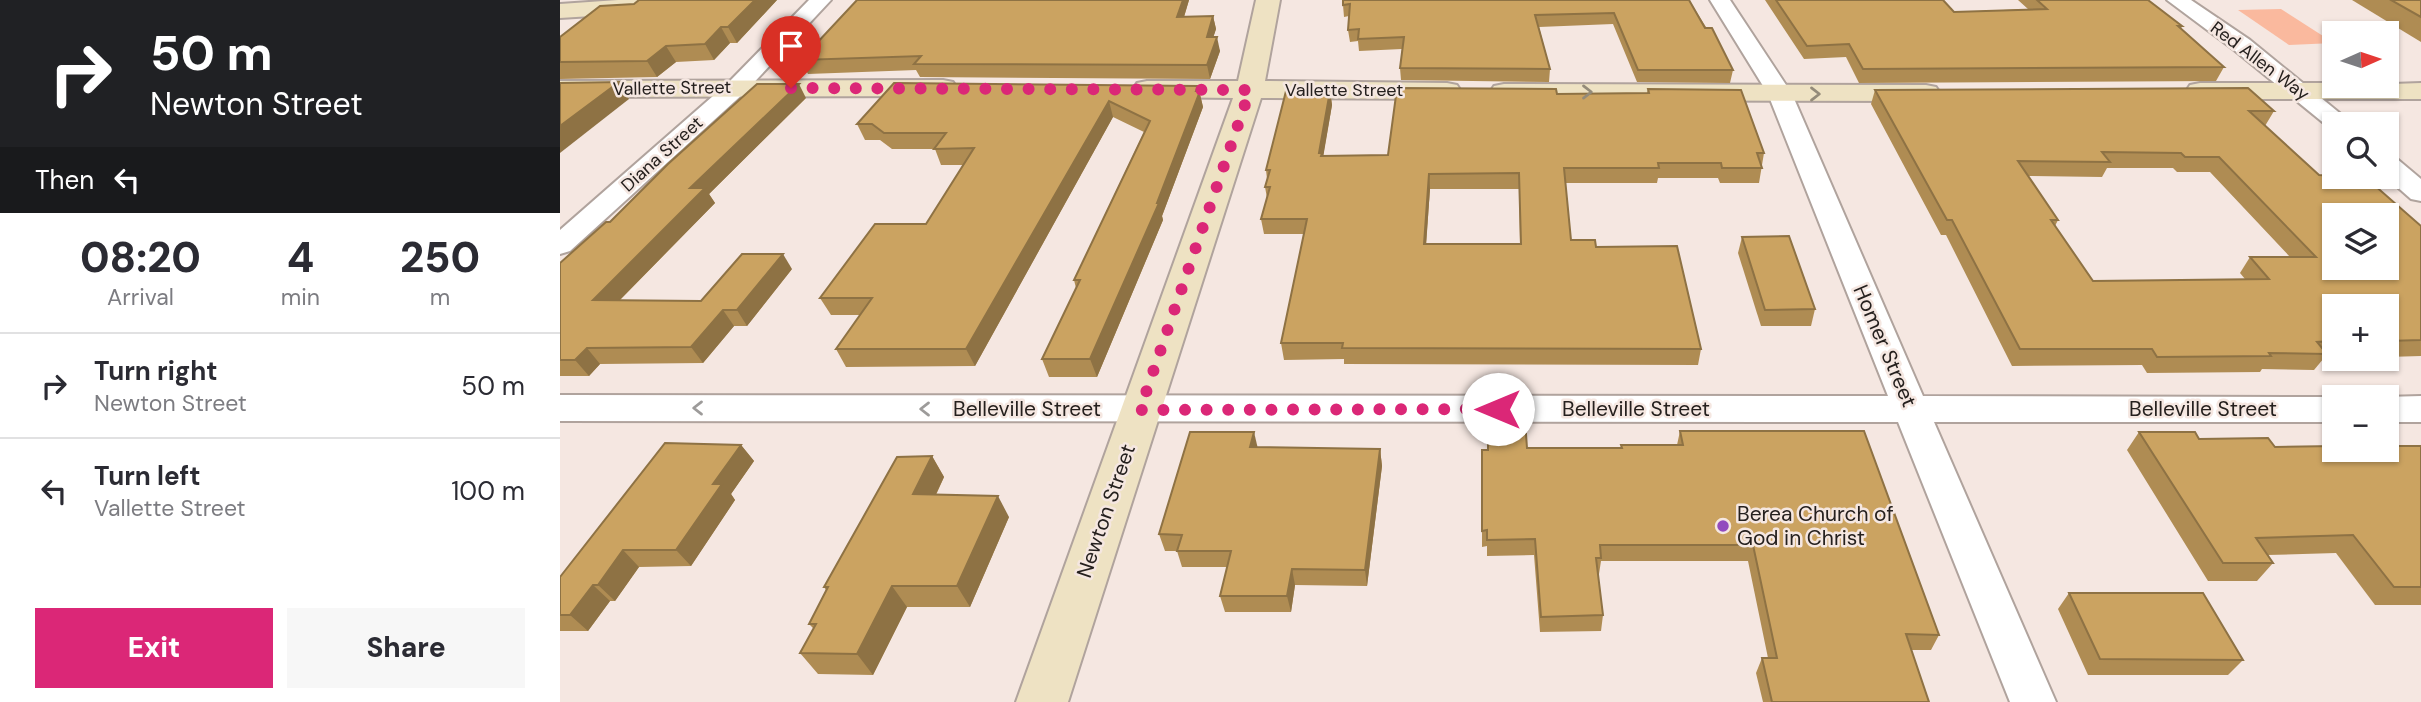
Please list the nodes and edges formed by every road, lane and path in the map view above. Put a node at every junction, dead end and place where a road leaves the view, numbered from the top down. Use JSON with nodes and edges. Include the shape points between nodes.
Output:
{"nodes":[{"id":1,"x":735,"y":0,"type":"edge"},
{"id":2,"x":821,"y":0,"type":"edge"},
{"id":3,"x":1268,"y":0,"type":"edge"},
{"id":4,"x":1720,"y":0,"type":"edge"},
{"id":5,"x":2177,"y":0,"type":"edge"},
{"id":6,"x":560,"y":11,"type":"edge"},
{"id":7,"x":737,"y":87,"type":"junction"},
{"id":8,"x":972,"y":88,"type":"edge"},
{"id":9,"x":560,"y":89,"type":"edge"},
{"id":10,"x":1125,"y":89,"type":"edge"},
{"id":11,"x":1250,"y":90,"type":"junction"},
{"id":12,"x":2300,"y":90,"type":"junction"},
{"id":13,"x":2177,"y":91,"type":"edge"},
{"id":14,"x":2421,"y":91,"type":"edge"},
{"id":15,"x":1958,"y":93,"type":"edge"},
{"id":16,"x":1780,"y":94,"type":"junction"},
{"id":17,"x":2326,"y":112,"type":"edge"},
{"id":18,"x":2399,"y":174,"type":"edge"},
{"id":19,"x":2421,"y":193,"type":"edge"},
{"id":20,"x":560,"y":245,"type":"edge"},
{"id":21,"x":560,"y":408,"type":"edge"},
{"id":22,"x":1911,"y":409,"type":"junction"},
{"id":23,"x":2322,"y":409,"type":"edge"},
{"id":24,"x":2399,"y":409,"type":"edge"},
{"id":25,"x":2421,"y":409,"type":"edge"},
{"id":26,"x":1140,"y":410,"type":"junction"},
{"id":27,"x":1042,"y":702,"type":"edge"},
{"id":28,"x":2033,"y":702,"type":"edge"}],
"edges":[{"from":1,"to":6,"type":"main road"},
{"from":2,"to":7,"type":"street","name":"Diana Street"},
{"from":3,"to":11,"type":"main road","name":"Newton Street"},
{"from":4,"to":16,"type":"street","name":"Homer Street"},
{"from":5,"to":12,"type":"street","name":"Red Allen Way"},
{"from":7,"to":8,"type":"main road","name":"Vallette Street"},
{"from":7,"to":9,"type":"main road","name":"Vallette Street"},
{"from":7,"to":20,"type":"street","name":"Diana Street"},
{"from":10,"to":11,"type":"main road","name":"Vallette Street"},
{"from":11,"to":16,"type":"main road","name":"Vallette Street","one_way":true},
{"from":11,"to":26,"type":"main road","name":"Newton Street"},
{"from":12,"to":13,"type":"main road"},
{"from":12,"to":14,"type":"main road"},
{"from":12,"to":17,"type":"street","name":"Red Allen Way"},
{"from":16,"to":15,"type":"main road","name":"Vallette Street","one_way":true},
{"from":16,"to":22,"type":"street","name":"Homer Street"},
{"from":18,"to":19,"type":"street"},
{"from":26,"to":21,"type":"street","name":"Belleville Street","one_way":true},
{"from":22,"to":23,"type":"street","name":"Belleville Street"},
{"from":22,"to":26,"type":"street","name":"Belleville Street"},
{"from":22,"to":28,"type":"street","name":"Homer Street"},
{"from":24,"to":25,"type":"street"},
{"from":26,"to":27,"type":"main road","name":"Newton Street"}]}
